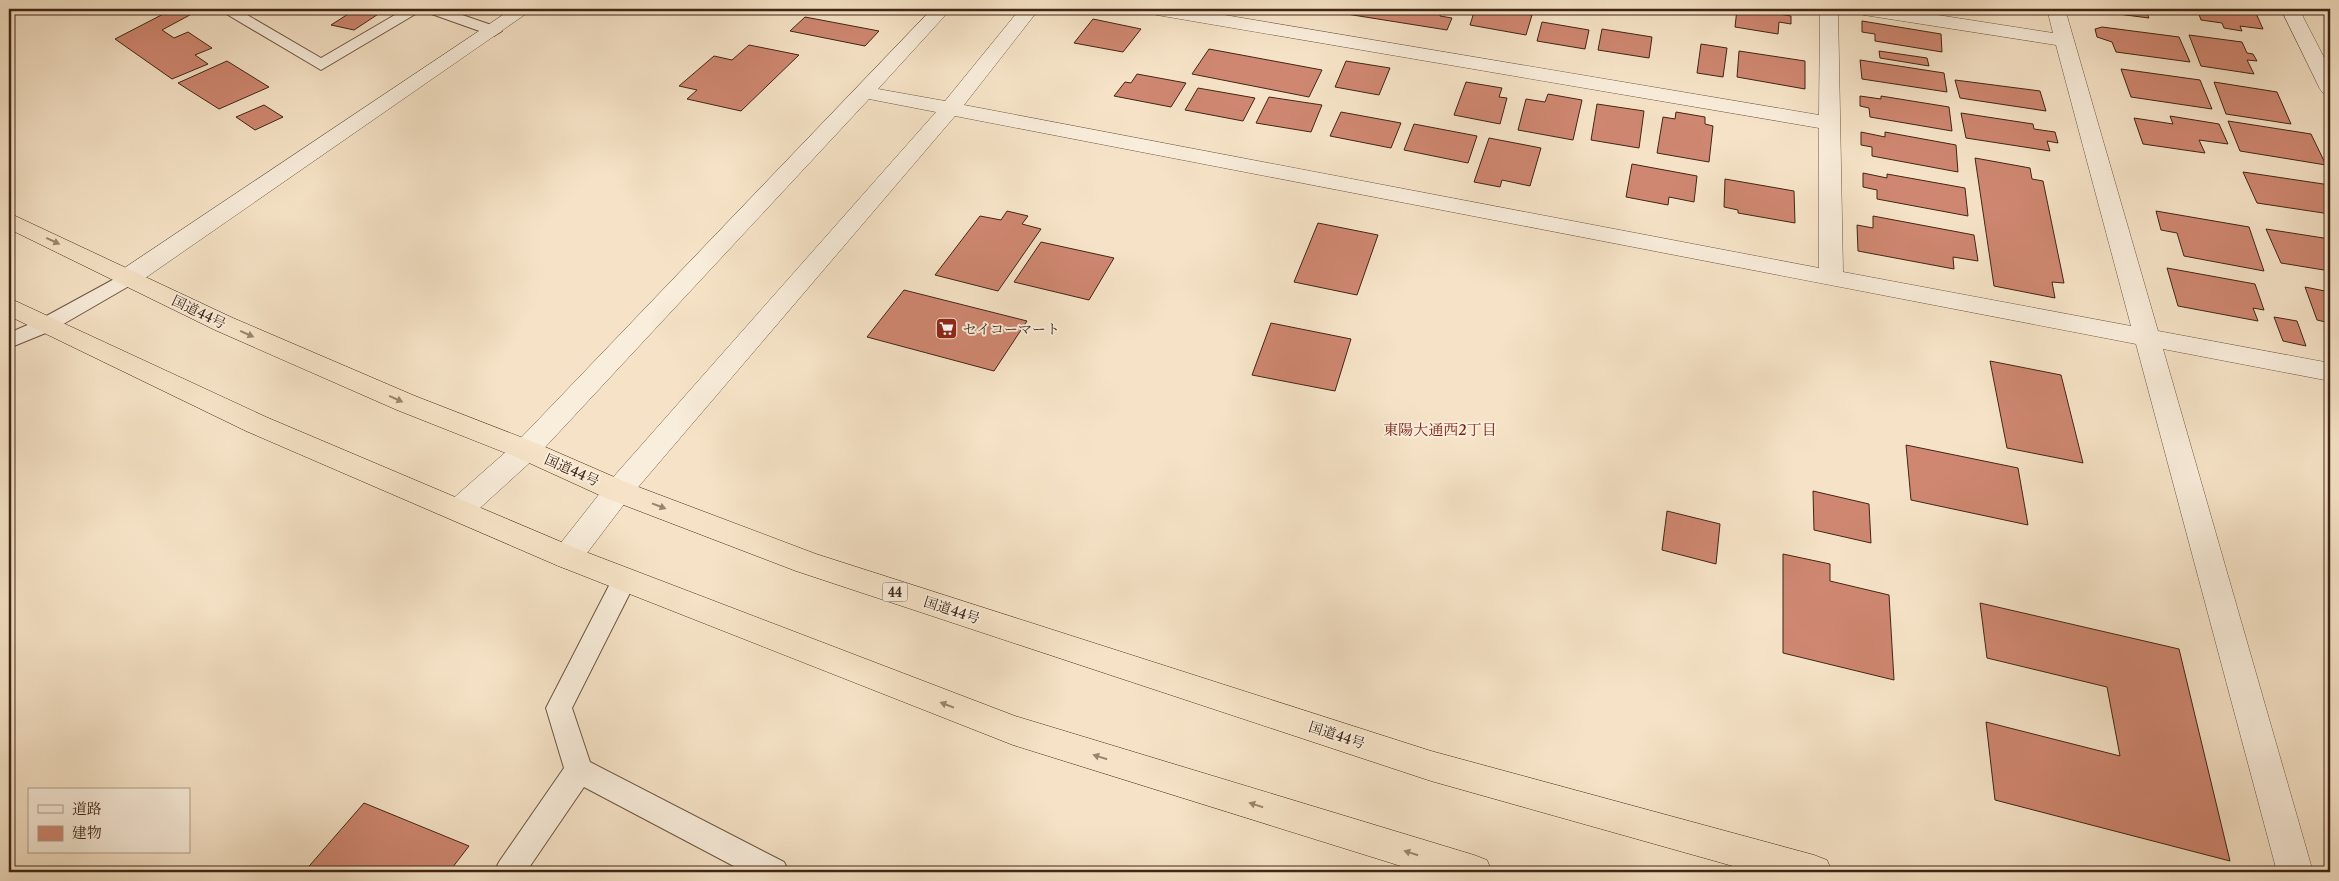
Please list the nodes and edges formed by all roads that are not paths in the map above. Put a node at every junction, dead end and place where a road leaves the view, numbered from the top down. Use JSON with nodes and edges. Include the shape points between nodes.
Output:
{"nodes":[{"id":1,"x":226,"y":9,"type":"edge"},
{"id":2,"x":416,"y":9,"type":"edge"},
{"id":3,"x":431,"y":9,"type":"edge"},
{"id":4,"x":524,"y":9,"type":"edge"},
{"id":5,"x":942,"y":9,"type":"edge"},
{"id":6,"x":1030,"y":9,"type":"edge"},
{"id":7,"x":1158,"y":9,"type":"edge"},
{"id":8,"x":1829,"y":9,"type":"edge"},
{"id":9,"x":1864,"y":9,"type":"edge"},
{"id":10,"x":2056,"y":9,"type":"edge"},
{"id":11,"x":2290,"y":9,"type":"edge"},
{"id":12,"x":494,"y":30,"type":"junction"},
{"id":13,"x":2063,"y":40,"type":"junction"},
{"id":14,"x":2329,"y":82,"type":"edge"},
{"id":15,"x":864,"y":92,"type":"junction"},
{"id":16,"x":949,"y":110,"type":"junction"},
{"id":17,"x":1828,"y":123,"type":"junction"},
{"id":18,"x":9,"y":220,"type":"edge"},
{"id":19,"x":130,"y":277,"type":"junction"},
{"id":20,"x":1831,"y":278,"type":"junction"},
{"id":21,"x":9,"y":306,"type":"edge"},
{"id":22,"x":46,"y":325,"type":"junction"},
{"id":23,"x":2146,"y":337,"type":"junction"},
{"id":24,"x":9,"y":341,"type":"edge"},
{"id":25,"x":2330,"y":372,"type":"edge"},
{"id":26,"x":526,"y":450,"type":"junction"},
{"id":27,"x":618,"y":490,"type":"junction"},
{"id":28,"x":459,"y":510,"type":"junction"},
{"id":29,"x":567,"y":557,"type":"junction"},
{"id":30,"x":624,"y":579,"type":"junction"},
{"id":31,"x":579,"y":770,"type":"junction"},
{"id":32,"x":509,"y":872,"type":"edge"},
{"id":33,"x":774,"y":872,"type":"edge"},
{"id":34,"x":1474,"y":872,"type":"edge"},
{"id":35,"x":1814,"y":872,"type":"edge"},
{"id":36,"x":2296,"y":872,"type":"edge"}],
"edges":[{"from":1,"to":2,"type":"lane","via":[[321,65]]},
{"from":3,"to":12,"type":"lane"},
{"from":4,"to":12,"type":"street"},
{"from":5,"to":15,"type":"street"},
{"from":6,"to":16,"type":"street"},
{"from":7,"to":17,"type":"street"},
{"from":8,"to":17,"type":"street"},
{"from":9,"to":13,"type":"street"},
{"from":10,"to":13,"type":"street"},
{"from":11,"to":14,"type":"street"},
{"from":12,"to":19,"type":"street"},
{"from":13,"to":23,"type":"street"},
{"from":15,"to":16,"type":"street"},
{"from":15,"to":26,"type":"street"},
{"from":16,"to":20,"type":"street"},
{"from":16,"to":27,"type":"street"},
{"from":17,"to":20,"type":"street"},
{"from":18,"to":19,"type":"highway","name":"国道44号","number":"44","one_way":true},
{"from":19,"to":22,"type":"lane"},
{"from":19,"to":26,"type":"highway","name":"国道44号","number":"44","one_way":true,"via":[[224,324],[388,396]]},
{"from":20,"to":23,"type":"street"},
{"from":21,"to":22,"type":"highway"},
{"from":22,"to":24,"type":"lane"},
{"from":22,"to":28,"type":"highway","via":[[256,424]]},
{"from":23,"to":25,"type":"street"},
{"from":23,"to":36,"type":"street"},
{"from":26,"to":27,"type":"highway","name":"国道44号","number":"44"},
{"from":26,"to":28,"type":"street"},
{"from":27,"to":29,"type":"street"},
{"from":27,"to":35,"type":"highway","name":"国道44号","number":"44","one_way":true,"via":[[807,563],[1431,766]]},
{"from":28,"to":29,"type":"highway"},
{"from":29,"to":30,"type":"highway"},
{"from":30,"to":31,"type":"lane","via":[[560,708]]},
{"from":34,"to":30,"type":"highway","one_way":true,"via":[[1013,730]]},
{"from":31,"to":32,"type":"lane"},
{"from":31,"to":33,"type":"lane"}]}
